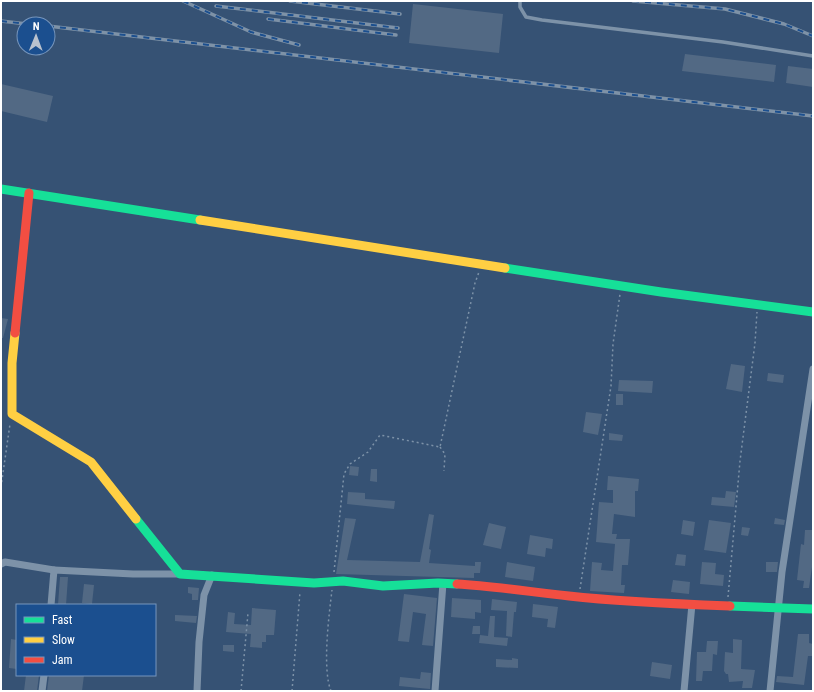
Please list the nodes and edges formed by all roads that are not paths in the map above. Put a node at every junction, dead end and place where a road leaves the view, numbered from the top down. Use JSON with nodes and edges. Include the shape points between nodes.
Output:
{"nodes":[{"id":1,"x":520,"y":1,"type":"edge"},
{"id":2,"x":813,"y":56,"type":"edge"},
{"id":3,"x":1,"y":189,"type":"edge"},
{"id":4,"x":29,"y":193,"type":"junction"},
{"id":5,"x":813,"y":312,"type":"edge"},
{"id":6,"x":813,"y":369,"type":"edge"},
{"id":7,"x":1,"y":564,"type":"edge"},
{"id":8,"x":54,"y":570,"type":"junction"},
{"id":9,"x":180,"y":574,"type":"junction"},
{"id":10,"x":212,"y":575,"type":"junction"},
{"id":11,"x":443,"y":583,"type":"junction"},
{"id":12,"x":50,"y":604,"type":"edge"},
{"id":13,"x":692,"y":604,"type":"junction"},
{"id":14,"x":778,"y":608,"type":"junction"},
{"id":15,"x":813,"y":609,"type":"edge"},
{"id":16,"x":44,"y":676,"type":"edge"},
{"id":17,"x":42,"y":691,"type":"edge"},
{"id":18,"x":197,"y":691,"type":"edge"},
{"id":19,"x":435,"y":691,"type":"edge"},
{"id":20,"x":684,"y":691,"type":"edge"},
{"id":21,"x":770,"y":691,"type":"edge"}],
"edges":[{"from":1,"to":2,"type":"lane","via":[[520,7],[526,17]]},
{"from":3,"to":4,"type":"street"},
{"from":4,"to":5,"type":"street","via":[[481,265]]},
{"from":4,"to":9,"type":"street","via":[[12,362],[12,414],[91,462]]},
{"from":6,"to":14,"type":"street"},
{"from":7,"to":8,"type":"street","via":[[5,562]]},
{"from":8,"to":9,"type":"street"},
{"from":8,"to":12,"type":"street"},
{"from":9,"to":10,"type":"street"},
{"from":10,"to":11,"type":"street","via":[[383,586]]},
{"from":10,"to":18,"type":"street","via":[[204,595]]},
{"from":11,"to":13,"type":"street","via":[[503,587],[578,597]]},
{"from":11,"to":19,"type":"street"},
{"from":13,"to":14,"type":"street"},
{"from":13,"to":20,"type":"street"},
{"from":14,"to":15,"type":"street"},
{"from":14,"to":21,"type":"street"},
{"from":16,"to":17,"type":"street"}]}
